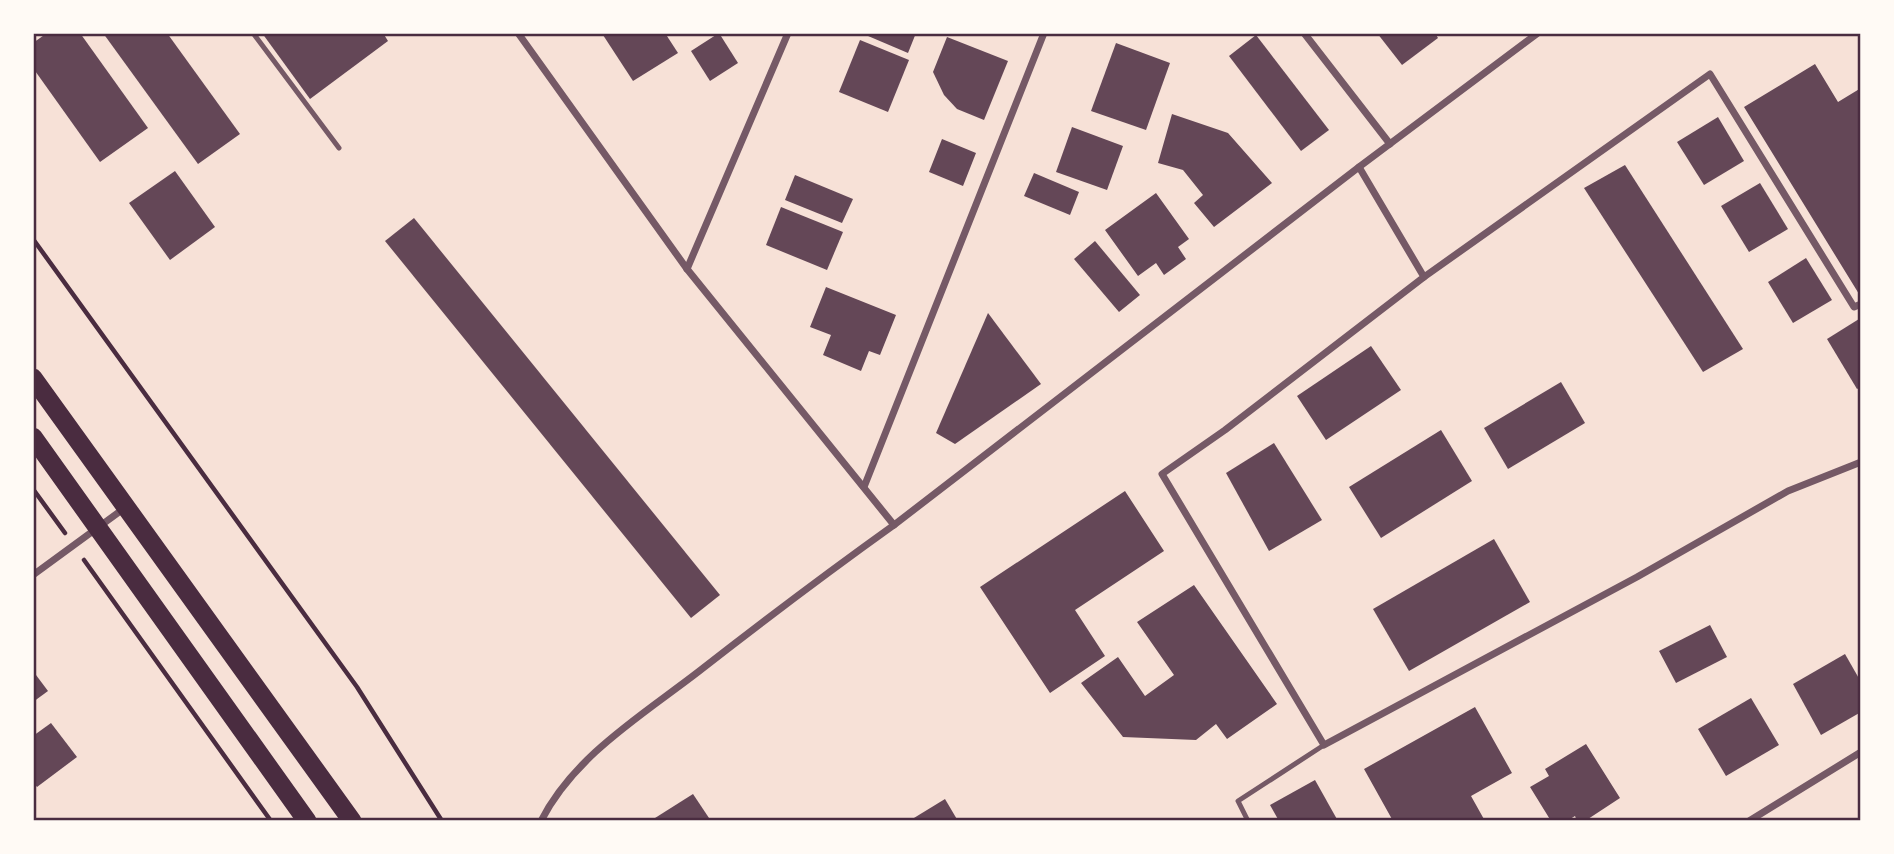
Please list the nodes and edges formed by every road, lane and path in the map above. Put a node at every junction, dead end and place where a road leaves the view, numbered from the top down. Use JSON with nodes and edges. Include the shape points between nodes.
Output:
{"nodes":[{"id":1,"x":253,"y":33,"type":"edge"},
{"id":2,"x":518,"y":33,"type":"edge"},
{"id":3,"x":788,"y":33,"type":"edge"},
{"id":4,"x":1044,"y":33,"type":"edge"},
{"id":5,"x":1304,"y":33,"type":"edge"},
{"id":6,"x":1538,"y":33,"type":"edge"},
{"id":7,"x":1390,"y":144,"type":"junction"},
{"id":8,"x":340,"y":148,"type":"dead end"},
{"id":9,"x":1359,"y":167,"type":"junction"},
{"id":10,"x":33,"y":239,"type":"edge"},
{"id":11,"x":687,"y":269,"type":"junction"},
{"id":12,"x":1424,"y":277,"type":"junction"},
{"id":13,"x":1861,"y":304,"type":"edge"},
{"id":14,"x":33,"y":378,"type":"edge"},
{"id":15,"x":33,"y":437,"type":"edge"},
{"id":16,"x":1861,"y":462,"type":"edge"},
{"id":17,"x":864,"y":487,"type":"junction"},
{"id":18,"x":33,"y":489,"type":"edge"},
{"id":19,"x":126,"y":507,"type":"junction"},
{"id":20,"x":894,"y":525,"type":"junction"},
{"id":21,"x":98,"y":528,"type":"junction"},
{"id":22,"x":74,"y":546,"type":"junction"},
{"id":23,"x":33,"y":575,"type":"edge"},
{"id":24,"x":1324,"y":745,"type":"junction"},
{"id":25,"x":1861,"y":752,"type":"edge"},
{"id":26,"x":271,"y":821,"type":"edge"},
{"id":27,"x":307,"y":821,"type":"edge"},
{"id":28,"x":352,"y":821,"type":"edge"},
{"id":29,"x":442,"y":821,"type":"edge"},
{"id":30,"x":541,"y":821,"type":"edge"},
{"id":31,"x":1248,"y":821,"type":"edge"},
{"id":32,"x":1749,"y":821,"type":"edge"}],
"edges":[{"from":1,"to":8,"type":"lane"},
{"from":2,"to":11,"type":"street"},
{"from":3,"to":11,"type":"street"},
{"from":4,"to":17,"type":"street"},
{"from":5,"to":7,"type":"street"},
{"from":6,"to":7,"type":"street"},
{"from":7,"to":9,"type":"street"},
{"from":9,"to":12,"type":"street"},
{"from":9,"to":20,"type":"street"},
{"from":10,"to":29,"type":"path","via":[[356,687]]},
{"from":11,"to":17,"type":"street"},
{"from":12,"to":13,"type":"street","via":[[1710,74],[1854,307]]},
{"from":12,"to":24,"type":"street","via":[[1162,474]]},
{"from":14,"to":19,"type":"highway"},
{"from":15,"to":21,"type":"highway"},
{"from":16,"to":24,"type":"street","via":[[1788,491]]},
{"from":17,"to":20,"type":"street"},
{"from":18,"to":22,"type":"path"},
{"from":19,"to":21,"type":"street"},
{"from":19,"to":28,"type":"highway"},
{"from":20,"to":30,"type":"street","via":[[590,755],[551,800]]},
{"from":21,"to":22,"type":"street"},
{"from":21,"to":27,"type":"highway"},
{"from":22,"to":23,"type":"street"},
{"from":22,"to":26,"type":"path"},
{"from":24,"to":31,"type":"lane","via":[[1238,801]]},
{"from":25,"to":32,"type":"street"}]}
